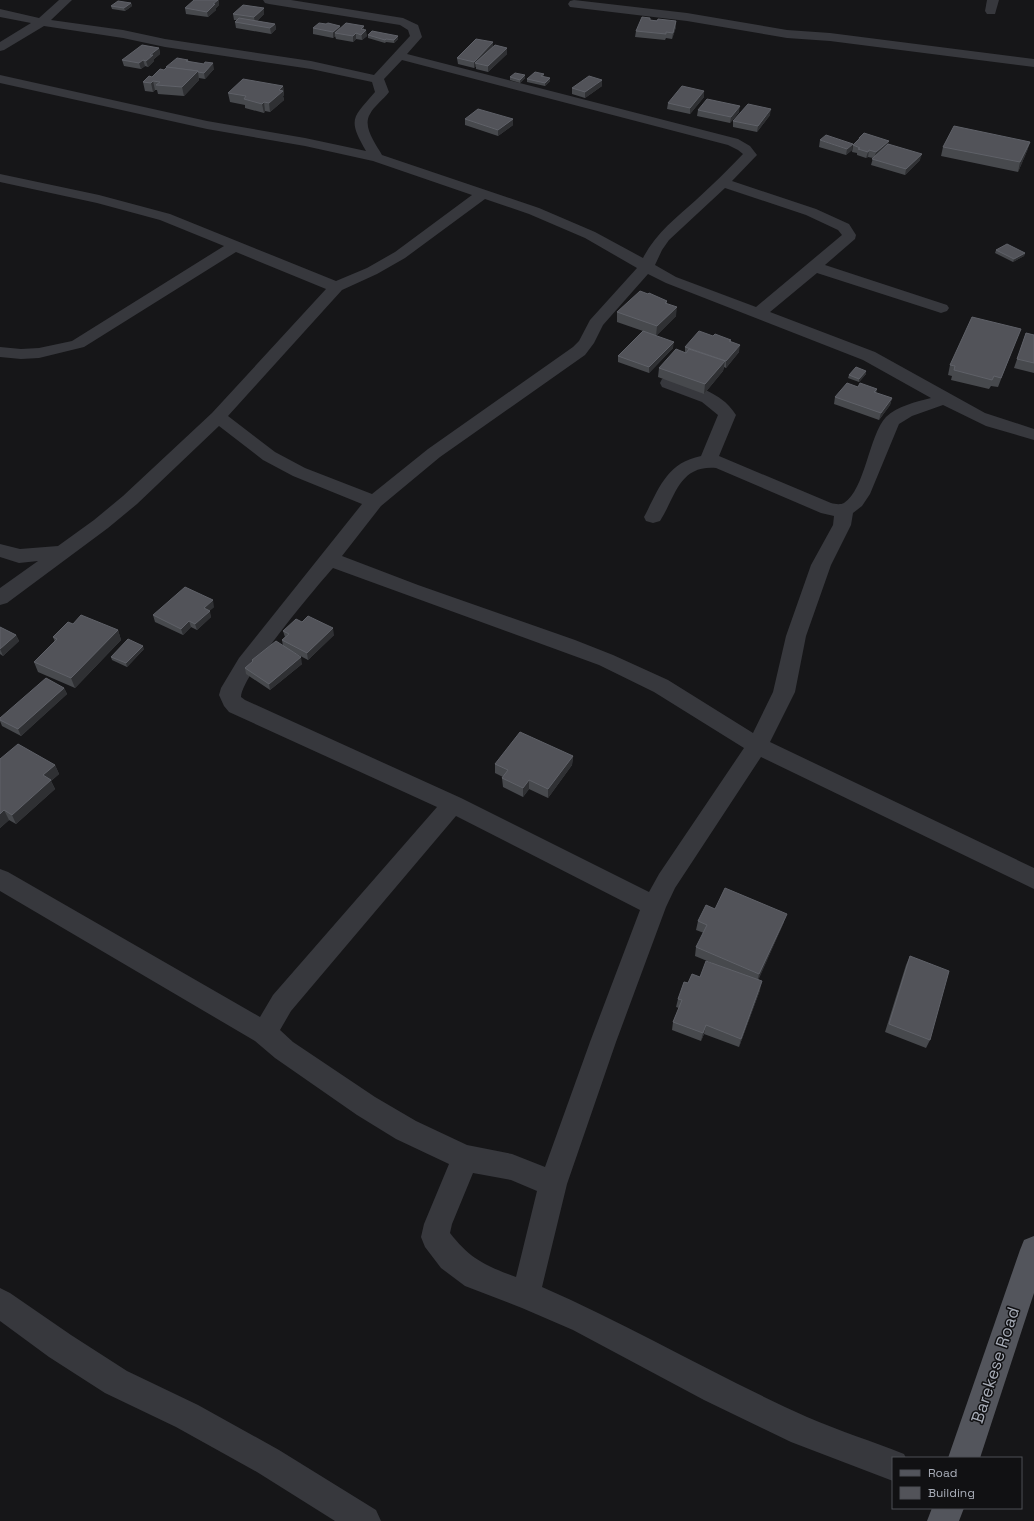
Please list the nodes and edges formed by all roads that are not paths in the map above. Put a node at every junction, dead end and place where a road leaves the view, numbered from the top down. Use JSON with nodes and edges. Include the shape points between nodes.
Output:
{"nodes":[{"id":1,"x":66,"y":0,"type":"edge"},
{"id":2,"x":269,"y":0,"type":"edge"},
{"id":3,"x":574,"y":4,"type":"dead end"},
{"id":4,"x":0,"y":13,"type":"edge"},
{"id":5,"x":42,"y":22,"type":"junction"},
{"id":6,"x":0,"y":47,"type":"edge"},
{"id":7,"x":398,"y":55,"type":"junction"},
{"id":8,"x":1034,"y":63,"type":"edge"},
{"id":9,"x":0,"y":79,"type":"edge"},
{"id":10,"x":377,"y":79,"type":"junction"},
{"id":11,"x":377,"y":158,"type":"junction"},
{"id":12,"x":0,"y":178,"type":"edge"},
{"id":13,"x":723,"y":183,"type":"junction"},
{"id":14,"x":483,"y":194,"type":"junction"},
{"id":15,"x":235,"y":246,"type":"junction"},
{"id":16,"x":646,"y":266,"type":"junction"},
{"id":17,"x":815,"y":267,"type":"junction"},
{"id":18,"x":336,"y":287,"type":"junction"},
{"id":19,"x":941,"y":308,"type":"dead end"},
{"id":20,"x":758,"y":314,"type":"junction"},
{"id":21,"x":0,"y":352,"type":"edge"},
{"id":22,"x":668,"y":384,"type":"edge"},
{"id":23,"x":945,"y":399,"type":"junction"},
{"id":24,"x":218,"y":417,"type":"junction"},
{"id":25,"x":1034,"y":435,"type":"edge"},
{"id":26,"x":708,"y":460,"type":"junction"},
{"id":27,"x":374,"y":502,"type":"junction"},
{"id":28,"x":844,"y":509,"type":"junction"},
{"id":29,"x":653,"y":516,"type":"dead end"},
{"id":30,"x":0,"y":550,"type":"edge"},
{"id":31,"x":61,"y":552,"type":"junction"},
{"id":32,"x":330,"y":559,"type":"junction"},
{"id":33,"x":0,"y":598,"type":"edge"},
{"id":34,"x":757,"y":746,"type":"junction"},
{"id":35,"x":453,"y":804,"type":"junction"},
{"id":36,"x":0,"y":879,"type":"edge"},
{"id":37,"x":1034,"y":879,"type":"edge"},
{"id":38,"x":654,"y":906,"type":"junction"},
{"id":39,"x":264,"y":1033,"type":"junction"},
{"id":40,"x":465,"y":1158,"type":"junction"},
{"id":41,"x":553,"y":1184,"type":"junction"},
{"id":42,"x":1032,"y":1263,"type":"edge"},
{"id":43,"x":526,"y":1295,"type":"junction"},
{"id":44,"x":0,"y":1303,"type":"edge"},
{"id":45,"x":964,"y":1457,"type":"edge"},
{"id":46,"x":892,"y":1465,"type":"edge"},
{"id":47,"x":948,"y":1509,"type":"edge"},
{"id":48,"x":360,"y":1520,"type":"edge"},
{"id":49,"x":944,"y":1521,"type":"edge"}],
"edges":[{"from":1,"to":5,"type":"street"},
{"from":2,"to":7,"type":"street","via":[[403,22],[414,28],[416,37]]},
{"from":3,"to":8,"type":"street","via":[[689,11],[788,34]]},
{"from":4,"to":5,"type":"street"},
{"from":5,"to":6,"type":"street"},
{"from":5,"to":10,"type":"street","via":[[124,34],[165,44],[311,64]]},
{"from":7,"to":10,"type":"street"},
{"from":7,"to":13,"type":"street","via":[[732,142],[746,149],[750,155]]},
{"from":9,"to":11,"type":"street","via":[[207,125]]},
{"from":10,"to":11,"type":"street","via":[[382,92],[364,113],[361,127]]},
{"from":11,"to":14,"type":"street"},
{"from":12,"to":15,"type":"street","via":[[99,199],[165,217]]},
{"from":13,"to":16,"type":"street","via":[[664,236]]},
{"from":13,"to":17,"type":"street","via":[[811,212],[844,227],[849,235],[847,239]]},
{"from":14,"to":16,"type":"street","via":[[565,223]]},
{"from":14,"to":18,"type":"street","via":[[400,255]]},
{"from":15,"to":18,"type":"street"},
{"from":15,"to":21,"type":"street","via":[[78,344],[49,353],[24,355]]},
{"from":16,"to":20,"type":"street","via":[[671,280]]},
{"from":16,"to":27,"type":"street","via":[[596,323],[579,352],[434,453]]},
{"from":17,"to":19,"type":"street"},
{"from":17,"to":20,"type":"street"},
{"from":18,"to":24,"type":"street"},
{"from":20,"to":23,"type":"street","via":[[869,356]]},
{"from":22,"to":26,"type":"street","via":[[705,396],[720,405],[726,414]]},
{"from":23,"to":25,"type":"street","via":[[980,418]]},
{"from":23,"to":28,"type":"street","via":[[899,414],[892,419],[872,472],[855,503]]},
{"from":24,"to":27,"type":"street","via":[[269,456],[299,472]]},
{"from":24,"to":31,"type":"street","via":[[130,500]]},
{"from":26,"to":28,"type":"street","via":[[719,462],[828,509]]},
{"from":26,"to":29,"type":"street","via":[[687,465],[679,472]]},
{"from":27,"to":32,"type":"street"},
{"from":28,"to":34,"type":"street","via":[[842,525],[821,565],[796,636],[784,692]]},
{"from":30,"to":31,"type":"street","via":[[19,556]]},
{"from":31,"to":33,"type":"street"},
{"from":32,"to":34,"type":"street","via":[[606,660],[661,686]]},
{"from":32,"to":35,"type":"street","via":[[246,662],[232,688],[231,700],[237,706]]},
{"from":34,"to":37,"type":"street"},
{"from":34,"to":38,"type":"street","via":[[677,865]]},
{"from":35,"to":38,"type":"street"},
{"from":35,"to":39,"type":"street","via":[[282,1003]]},
{"from":36,"to":39,"type":"street"},
{"from":38,"to":41,"type":"street"},
{"from":39,"to":40,"type":"street","via":[[284,1050],[366,1106],[406,1130]]},
{"from":40,"to":41,"type":"street","via":[[512,1167]]},
{"from":40,"to":43,"type":"street","via":[[435,1237],[451,1258],[475,1276]]},
{"from":41,"to":43,"type":"street"},
{"from":42,"to":45,"type":"main road","name":"Barekese Road"},
{"from":43,"to":46,"type":"street","via":[[582,1320],[802,1431]]},
{"from":44,"to":48,"type":"street","via":[[116,1382],[268,1460]]},
{"from":47,"to":49,"type":"main road"}]}
